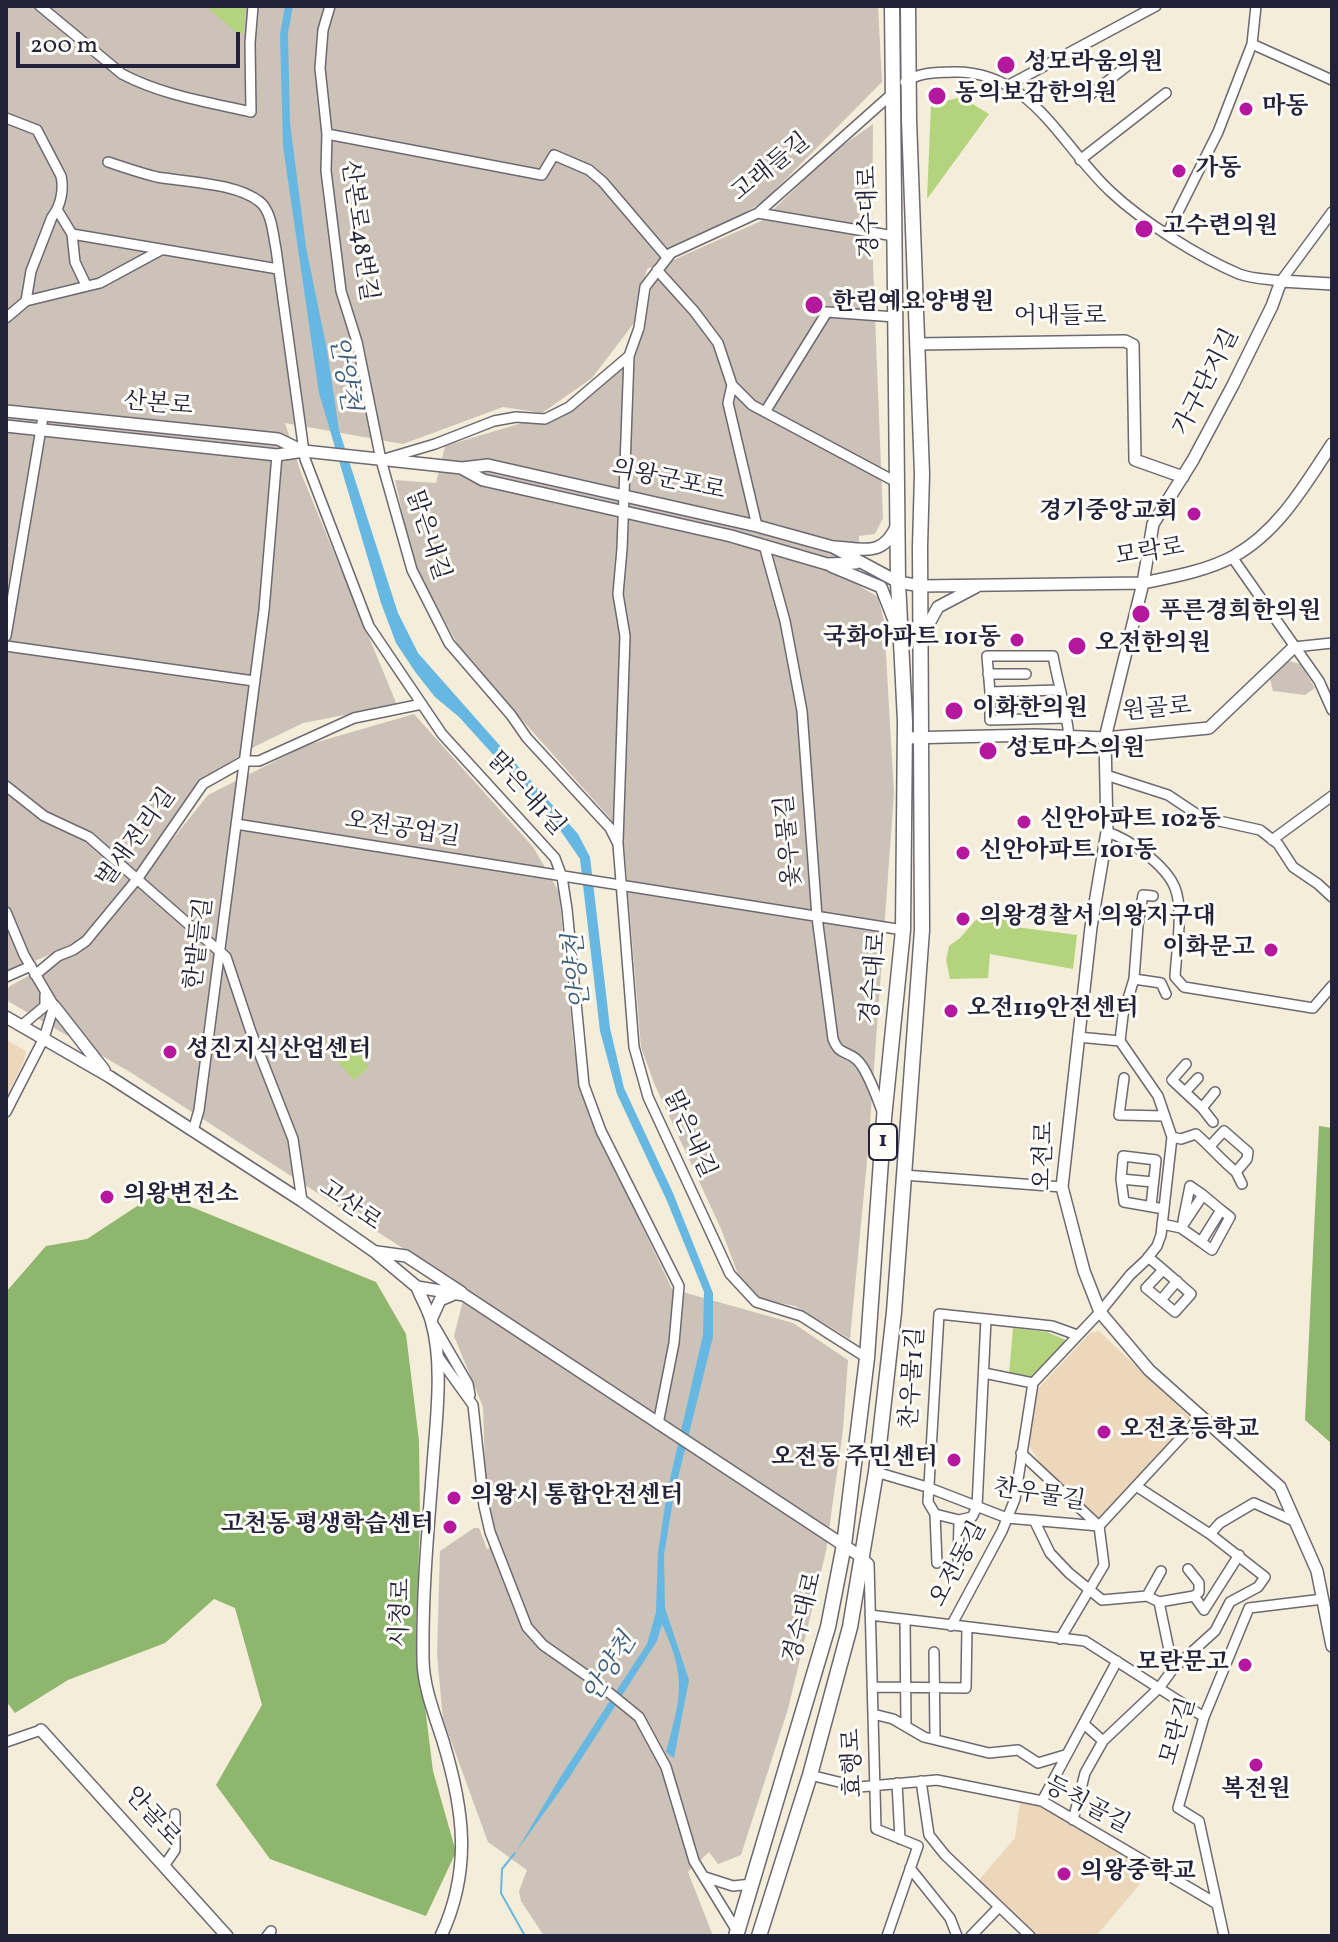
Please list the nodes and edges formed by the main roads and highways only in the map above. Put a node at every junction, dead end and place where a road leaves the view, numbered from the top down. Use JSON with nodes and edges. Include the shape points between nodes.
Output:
{"nodes":[{"id":1,"x":892,"y":6,"type":"edge"},
{"id":2,"x":908,"y":6,"type":"edge"},
{"id":3,"x":739,"y":1934,"type":"edge"},
{"id":4,"x":759,"y":1936,"type":"edge"}],
"edges":[{"from":1,"to":3,"type":"main road","name":"경수대로","number":"1","via":[[898,582],[905,738],[903,930],[867,1358],[844,1545],[828,1627]]},
{"from":2,"to":4,"type":"main road","name":"경수대로","number":"1","via":[[922,474],[922,930],[894,1312],[876,1472],[850,1627]]}]}
